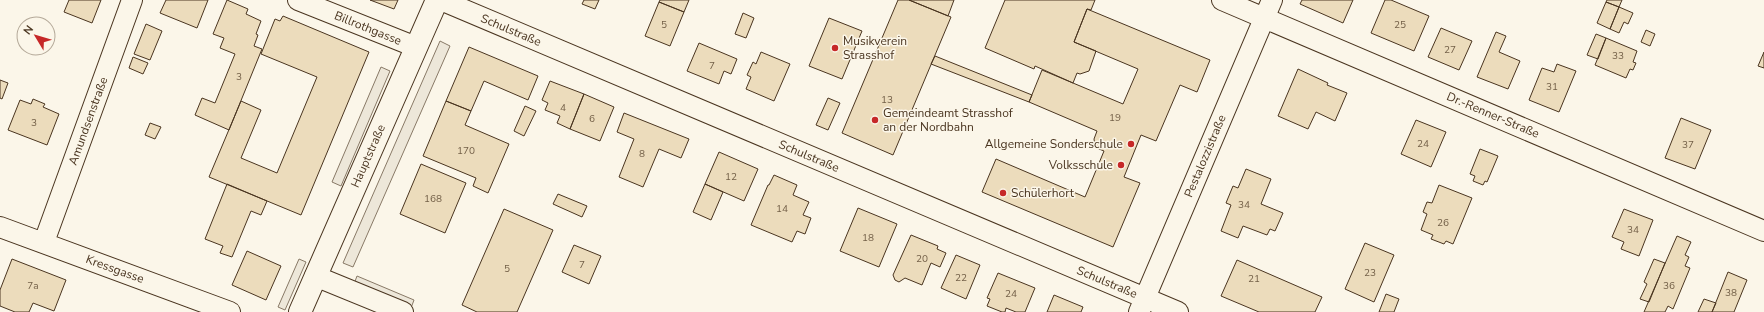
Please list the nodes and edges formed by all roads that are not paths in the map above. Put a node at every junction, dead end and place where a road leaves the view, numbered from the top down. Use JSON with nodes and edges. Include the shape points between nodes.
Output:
{"nodes":[{"id":1,"x":132,"y":0,"type":"edge"},
{"id":2,"x":298,"y":0,"type":"edge"},
{"id":3,"x":437,"y":0,"type":"edge"},
{"id":4,"x":440,"y":0,"type":"edge"},
{"id":5,"x":1222,"y":0,"type":"edge"},
{"id":6,"x":1268,"y":9,"type":"edge"},
{"id":7,"x":416,"y":47,"type":"junction"},
{"id":8,"x":0,"y":227,"type":"edge"},
{"id":9,"x":1764,"y":231,"type":"edge"},
{"id":10,"x":44,"y":242,"type":"junction"},
{"id":11,"x":315,"y":276,"type":"junction"},
{"id":12,"x":1142,"y":305,"type":"edge"},
{"id":13,"x":230,"y":312,"type":"edge"},
{"id":14,"x":300,"y":312,"type":"edge"},
{"id":15,"x":403,"y":312,"type":"edge"},
{"id":16,"x":1178,"y":312,"type":"edge"}],
"edges":[{"from":1,"to":10,"type":"street","name":"Amundsenstraße"},
{"from":2,"to":7,"type":"street","name":"Billrothgasse"},
{"from":3,"to":7,"type":"main road","name":"Hauptstraße"},
{"from":4,"to":12,"type":"street","name":"Schulstraße"},
{"from":5,"to":6,"type":"street","name":"Dr.-Renner-Straße"},
{"from":6,"to":9,"type":"street","name":"Dr.-Renner-Straße"},
{"from":6,"to":12,"type":"street","name":"Pestalozzistraße"},
{"from":7,"to":11,"type":"main road","name":"Hauptstraße"},
{"from":8,"to":10,"type":"street","name":"Kressgasse"},
{"from":10,"to":13,"type":"street","name":"Kressgasse"},
{"from":11,"to":14,"type":"main road","name":"Hauptstraße"},
{"from":11,"to":15,"type":"street"},
{"from":12,"to":16,"type":"street","name":"Schulstraße"}]}
